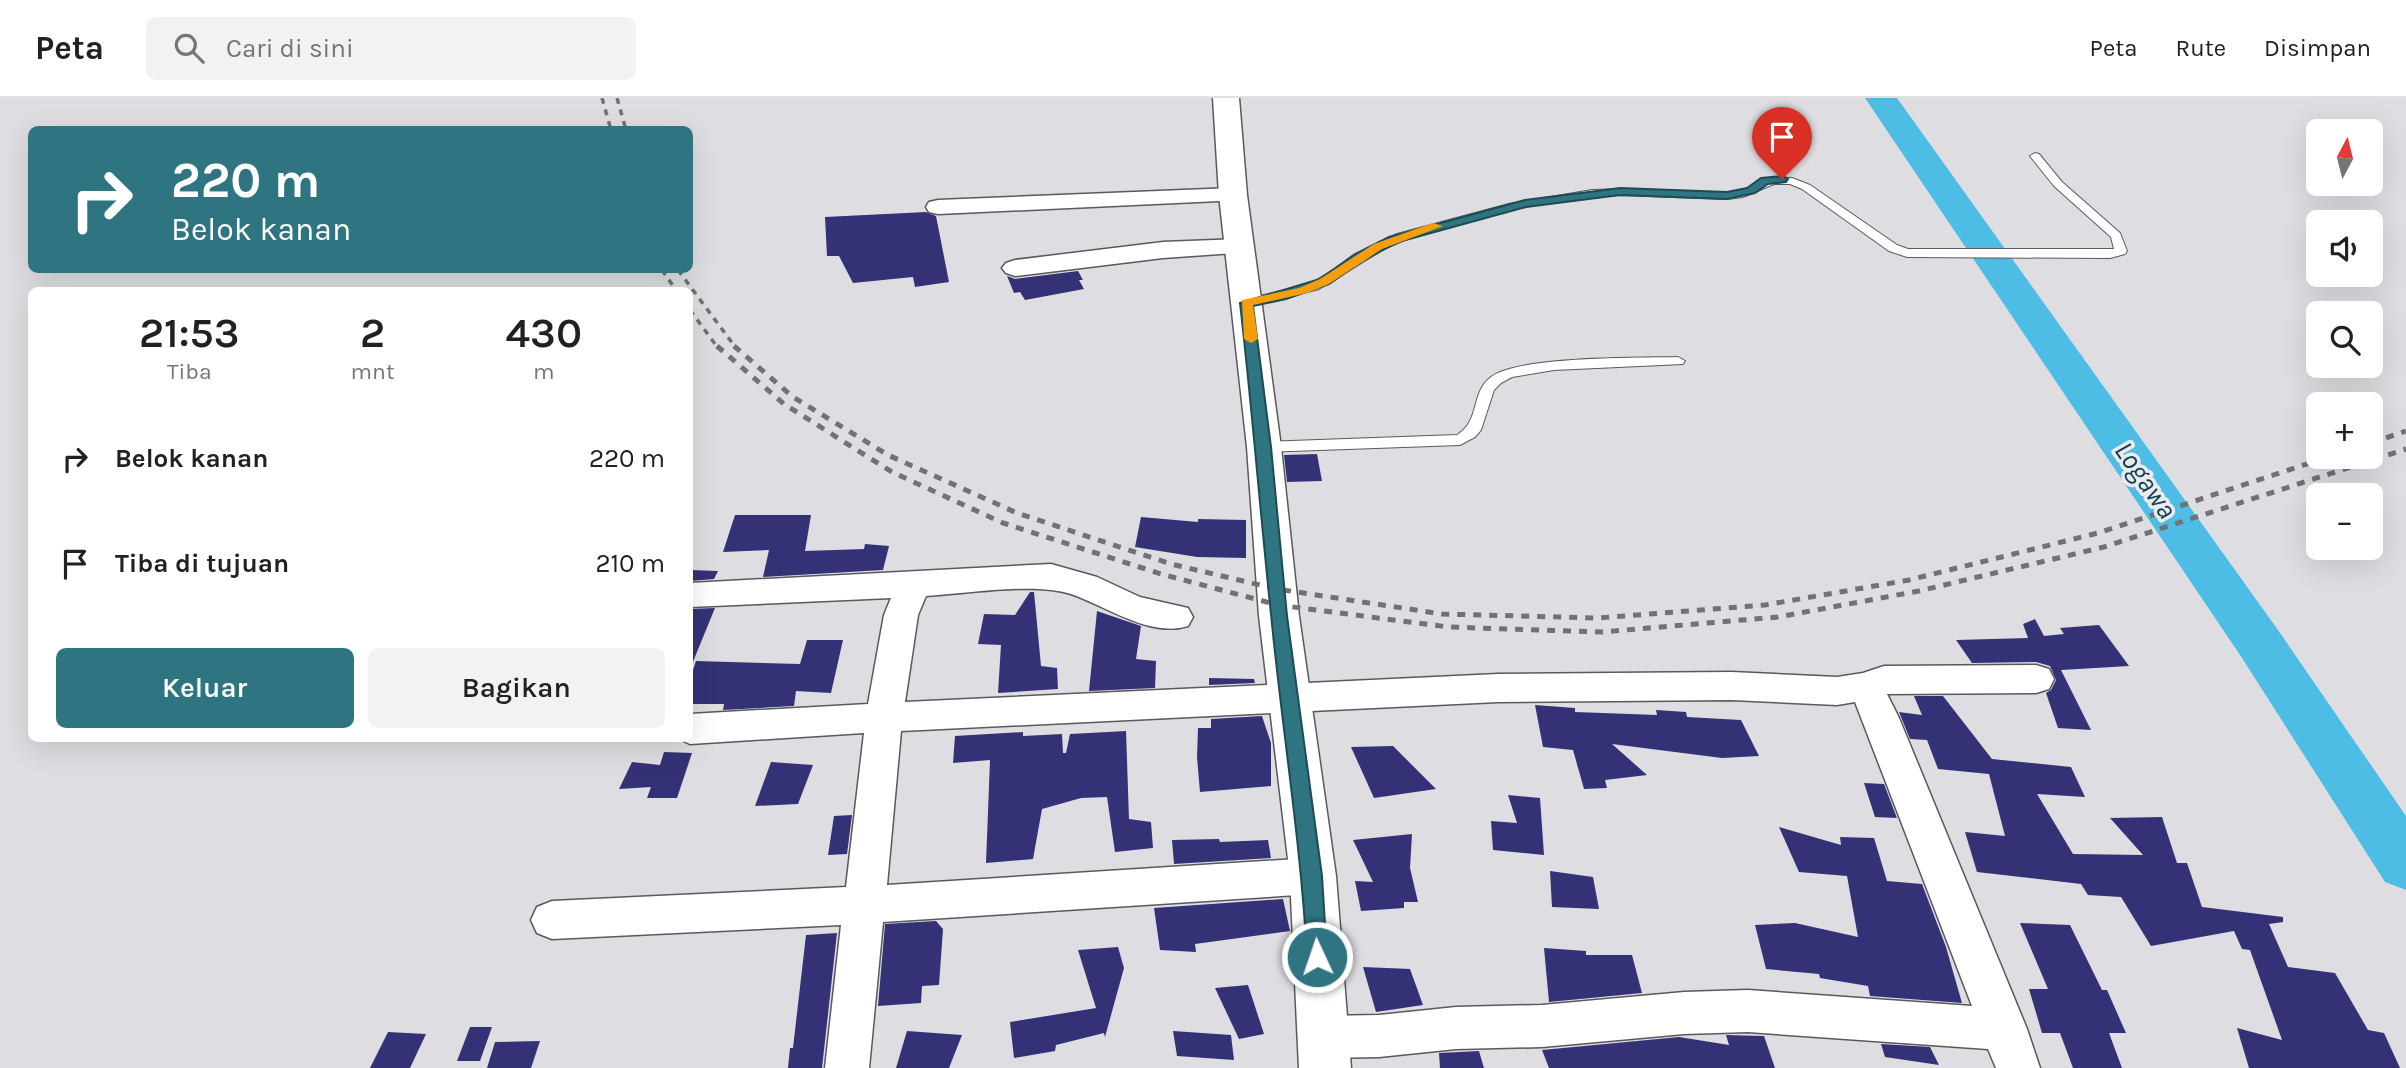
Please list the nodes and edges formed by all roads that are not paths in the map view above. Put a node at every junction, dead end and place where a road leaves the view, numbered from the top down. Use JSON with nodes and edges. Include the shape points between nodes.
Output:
{"nodes":[{"id":1,"x":1226,"y":98,"type":"edge"},
{"id":2,"x":2035,"y":156,"type":"dead end"},
{"id":3,"x":1233,"y":195,"type":"junction"},
{"id":4,"x":938,"y":207,"type":"dead end"},
{"id":5,"x":1240,"y":247,"type":"junction"},
{"id":6,"x":1015,"y":268,"type":"dead end"},
{"id":7,"x":1247,"y":303,"type":"junction"},
{"id":8,"x":1678,"y":361,"type":"dead end"},
{"id":9,"x":1264,"y":447,"type":"junction"},
{"id":10,"x":914,"y":585,"type":"junction"},
{"id":11,"x":693,"y":595,"type":"edge"},
{"id":12,"x":1176,"y":617,"type":"dead end"},
{"id":13,"x":2036,"y":679,"type":"dead end"},
{"id":14,"x":1865,"y":687,"type":"junction"},
{"id":15,"x":1292,"y":698,"type":"junction"},
{"id":16,"x":884,"y":718,"type":"junction"},
{"id":17,"x":693,"y":729,"type":"edge"},
{"id":18,"x":1313,"y":876,"type":"junction"},
{"id":19,"x":864,"y":905,"type":"junction"},
{"id":20,"x":552,"y":920,"type":"dead end"},
{"id":21,"x":2011,"y":1049,"type":"edge"},
{"id":22,"x":1324,"y":1053,"type":"edge"},
{"id":23,"x":847,"y":1068,"type":"edge"}],
"edges":[{"from":1,"to":3,"type":"main road"},
{"from":2,"to":7,"type":"lane","via":[[2116,236],[2120,251],[1949,255],[1900,251],[1806,187],[1772,179],[1751,191],[1727,196],[1620,192],[1525,204],[1394,240],[1359,257],[1325,282]]},
{"from":3,"to":4,"type":"street"},
{"from":3,"to":5,"type":"main road"},
{"from":5,"to":6,"type":"street","via":[[1163,250]]},
{"from":5,"to":7,"type":"main road"},
{"from":7,"to":9,"type":"main road"},
{"from":8,"to":9,"type":"lane","via":[[1527,368],[1498,378],[1484,395],[1473,433],[1460,440]]},
{"from":9,"to":15,"type":"main road","via":[[1279,616]]},
{"from":10,"to":11,"type":"street"},
{"from":10,"to":12,"type":"street","via":[[1051,576],[1133,608]]},
{"from":10,"to":16,"type":"street","via":[[901,615]]},
{"from":13,"to":14,"type":"street","via":[[1884,680]]},
{"from":14,"to":15,"type":"street","via":[[1837,691],[1732,686],[1498,688]]},
{"from":14,"to":21,"type":"street"},
{"from":15,"to":16,"type":"street"},
{"from":15,"to":18,"type":"main road"},
{"from":16,"to":17,"type":"street"},
{"from":16,"to":19,"type":"street"},
{"from":18,"to":19,"type":"street"},
{"from":18,"to":22,"type":"main road"},
{"from":19,"to":20,"type":"street"},
{"from":19,"to":23,"type":"street"},
{"from":21,"to":22,"type":"street","via":[[1748,1011],[1456,1028],[1379,1036]]}]}
